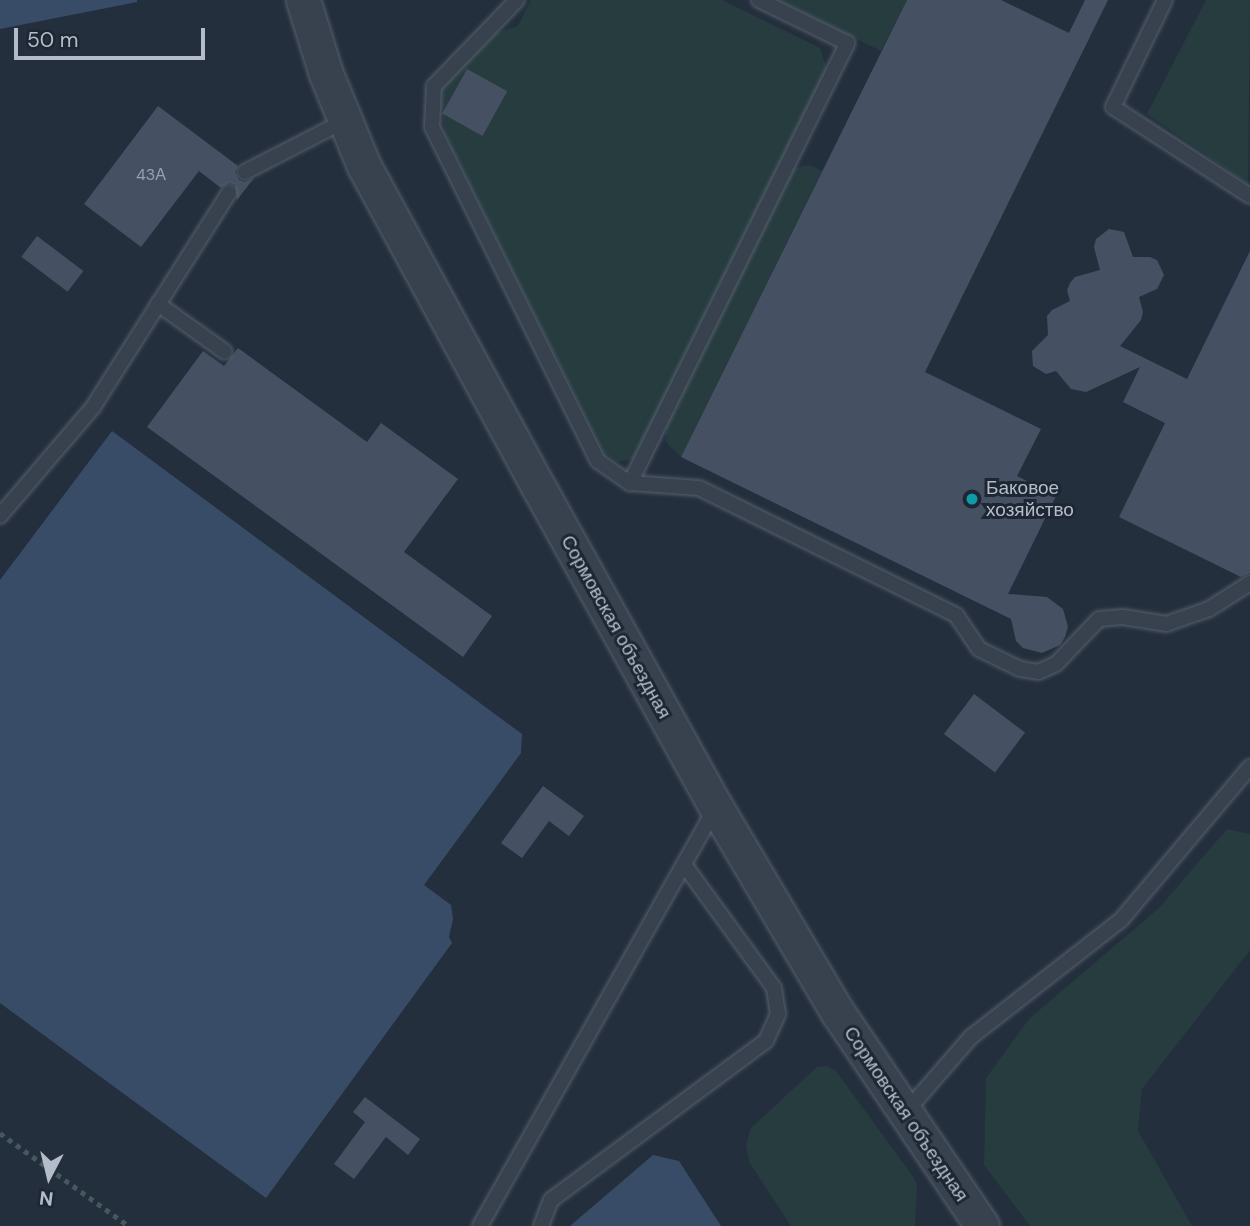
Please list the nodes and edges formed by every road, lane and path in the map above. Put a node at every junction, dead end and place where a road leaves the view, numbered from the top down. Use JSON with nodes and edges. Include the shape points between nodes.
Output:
{"nodes":[{"id":1,"x":303,"y":0,"type":"edge"},
{"id":2,"x":517,"y":0,"type":"edge"},
{"id":3,"x":759,"y":0,"type":"edge"},
{"id":4,"x":1165,"y":0,"type":"edge"},
{"id":5,"x":346,"y":120,"type":"junction"},
{"id":6,"x":245,"y":172,"type":"dead end"},
{"id":7,"x":229,"y":193,"type":"dead end"},
{"id":8,"x":1250,"y":196,"type":"edge"},
{"id":9,"x":158,"y":304,"type":"junction"},
{"id":10,"x":225,"y":352,"type":"dead end"},
{"id":11,"x":630,"y":483,"type":"junction"},
{"id":12,"x":0,"y":516,"type":"edge"},
{"id":13,"x":1250,"y":583,"type":"edge"},
{"id":14,"x":1250,"y":767,"type":"edge"},
{"id":15,"x":716,"y":807,"type":"junction"},
{"id":16,"x":685,"y":866,"type":"junction"},
{"id":17,"x":904,"y":1114,"type":"junction"},
{"id":18,"x":0,"y":1133,"type":"edge"},
{"id":19,"x":129,"y":1226,"type":"edge"},
{"id":20,"x":480,"y":1226,"type":"edge"},
{"id":21,"x":541,"y":1226,"type":"edge"},
{"id":22,"x":982,"y":1226,"type":"edge"}],
"edges":[{"from":1,"to":5,"type":"street","name":"Сормовская объездная"},
{"from":2,"to":11,"type":"lane","via":[[434,86],[432,127],[598,461]]},
{"from":3,"to":11,"type":"lane","via":[[847,43]]},
{"from":4,"to":8,"type":"lane","via":[[1112,107]]},
{"from":5,"to":6,"type":"lane"},
{"from":5,"to":15,"type":"street","name":"Сормовская объездная","via":[[371,178]]},
{"from":7,"to":9,"type":"lane"},
{"from":9,"to":10,"type":"lane"},
{"from":9,"to":12,"type":"lane","via":[[93,407]]},
{"from":11,"to":13,"type":"lane","via":[[699,488],[956,615],[979,649],[1020,669],[1038,672],[1056,664],[1099,619],[1123,617],[1166,624],[1209,609]]},
{"from":14,"to":17,"type":"lane","via":[[1121,920],[971,1037]]},
{"from":15,"to":16,"type":"lane"},
{"from":15,"to":17,"type":"street","name":"Сормовская объездная","via":[[838,1013]]},
{"from":16,"to":20,"type":"lane"},
{"from":16,"to":21,"type":"lane","via":[[774,988],[778,1014],[766,1041],[551,1200]]},
{"from":17,"to":22,"type":"street","name":"Сормовская объездная"},
{"from":18,"to":19,"type":"path"}]}
